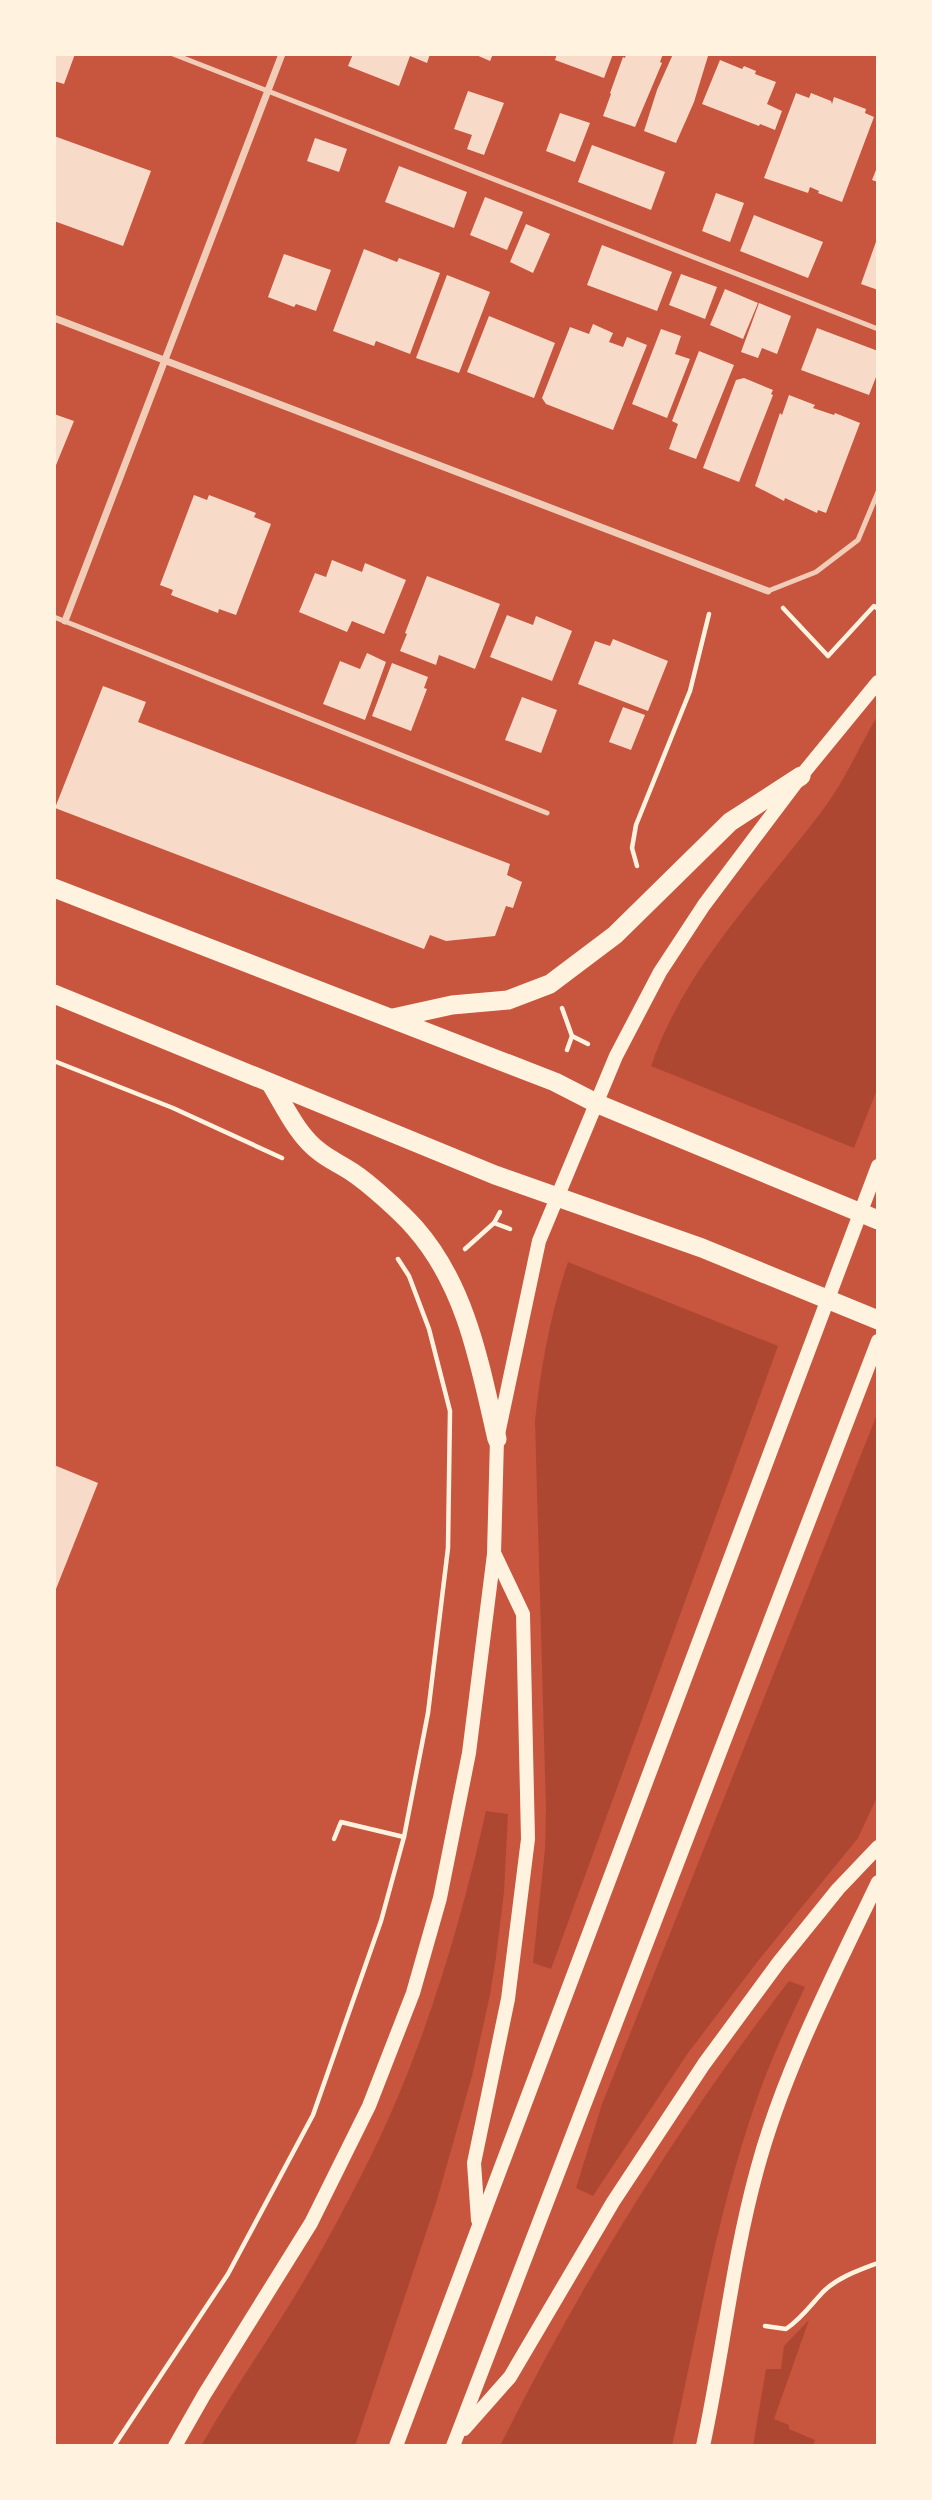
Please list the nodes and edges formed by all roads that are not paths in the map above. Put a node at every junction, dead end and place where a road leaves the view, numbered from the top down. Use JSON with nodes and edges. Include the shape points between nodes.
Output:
{"nodes":[{"id":1,"x":173,"y":54,"type":"edge"},
{"id":2,"x":282,"y":54,"type":"edge"},
{"id":3,"x":268,"y":91,"type":"junction"},
{"id":4,"x":54,"y":318,"type":"edge"},
{"id":5,"x":878,"y":329,"type":"edge"},
{"id":6,"x":165,"y":360,"type":"junction"},
{"id":7,"x":878,"y":492,"type":"edge"},
{"id":8,"x":768,"y":592,"type":"joint"},
{"id":9,"x":54,"y":617,"type":"edge"},
{"id":10,"x":65,"y":621,"type":"junction"},
{"id":11,"x":878,"y":682,"type":"edge"},
{"id":12,"x":801,"y":776,"type":"junction"},
{"id":13,"x":547,"y":813,"type":"dead end"},
{"id":14,"x":54,"y":888,"type":"edge"},
{"id":15,"x":54,"y":994,"type":"edge"},
{"id":16,"x":393,"y":1018,"type":"junction"},
{"id":17,"x":271,"y":1084,"type":"junction"},
{"id":18,"x":598,"y":1104,"type":"junction"},
{"id":19,"x":878,"y":1166,"type":"edge"},
{"id":20,"x":558,"y":1198,"type":"junction"},
{"id":21,"x":878,"y":1220,"type":"edge"},
{"id":22,"x":878,"y":1320,"type":"edge"},
{"id":23,"x":878,"y":1341,"type":"edge"},
{"id":24,"x":496,"y":1439,"type":"junction"},
{"id":25,"x":494,"y":1554,"type":"junction"},
{"id":26,"x":878,"y":1847,"type":"edge"},
{"id":27,"x":878,"y":1882,"type":"edge"},
{"id":28,"x":478,"y":2224,"type":"junction"},
{"id":29,"x":455,"y":2442,"type":"edge"},
{"id":30,"x":175,"y":2446,"type":"edge"},
{"id":31,"x":396,"y":2446,"type":"edge"},
{"id":32,"x":703,"y":2446,"type":"edge"}],
"edges":[{"from":1,"to":3,"type":"lane"},
{"from":2,"to":3,"type":"street"},
{"from":3,"to":5,"type":"lane"},
{"from":3,"to":6,"type":"street"},
{"from":4,"to":6,"type":"street"},
{"from":6,"to":8,"type":"street"},
{"from":6,"to":10,"type":"street"},
{"from":7,"to":8,"type":"lane","via":[[858,540],[816,572]]},
{"from":9,"to":10,"type":"lane"},
{"from":10,"to":13,"type":"lane"},
{"from":11,"to":12,"type":"main road"},
{"from":12,"to":16,"type":"highway","via":[[730,822],[615,935],[550,984],[508,1000],[452,1005]]},
{"from":12,"to":18,"type":"main road","via":[[660,972],[616,1056]]},
{"from":14,"to":16,"type":"highway"},
{"from":15,"to":17,"type":"highway"},
{"from":16,"to":18,"type":"highway","via":[[555,1082]]},
{"from":17,"to":20,"type":"highway"},
{"from":17,"to":24,"type":"highway","via":[[296,1126],[319,1152],[354,1172],[415,1227],[441,1263],[476,1350]]},
{"from":18,"to":20,"type":"main road"},
{"from":18,"to":21,"type":"highway"},
{"from":19,"to":28,"type":"main road"},
{"from":20,"to":22,"type":"highway","via":[[702,1248]]},
{"from":20,"to":24,"type":"main road","via":[[539,1241]]},
{"from":23,"to":29,"type":"main road"},
{"from":24,"to":25,"type":"main road"},
{"from":25,"to":28,"type":"main road","via":[[523,1614],[528,1839],[508,1999],[474,2163]]},
{"from":25,"to":30,"type":"main road","via":[[469,1753],[440,1898],[413,1993],[369,2106],[312,2223]]},
{"from":26,"to":29,"type":"main road","via":[[779,1962],[711,2054],[613,2202],[510,2376]]},
{"from":27,"to":32,"type":"main road","via":[[785,2086],[757,2169]]},
{"from":28,"to":31,"type":"main road"}]}
